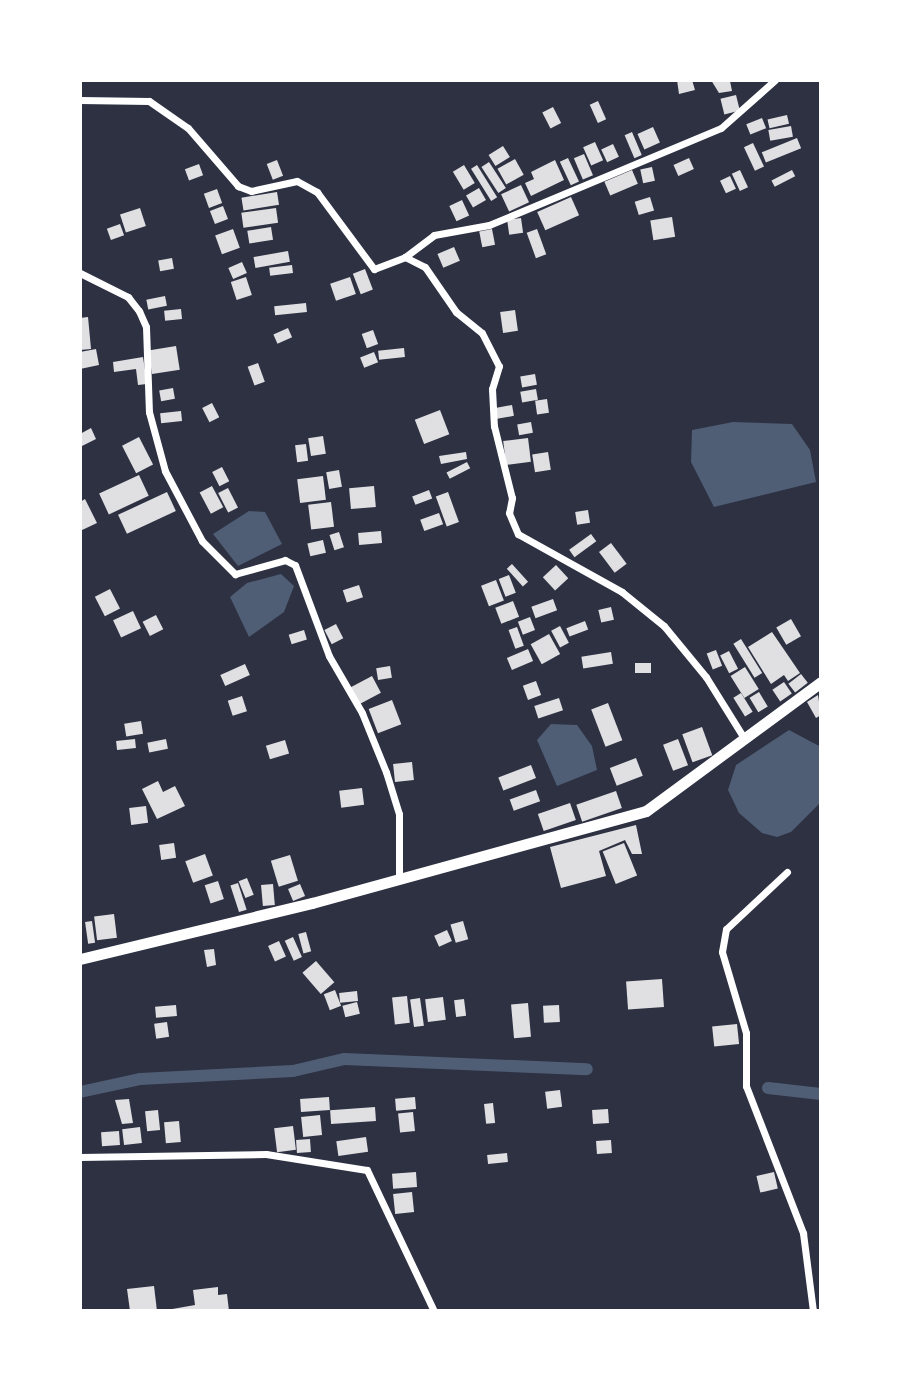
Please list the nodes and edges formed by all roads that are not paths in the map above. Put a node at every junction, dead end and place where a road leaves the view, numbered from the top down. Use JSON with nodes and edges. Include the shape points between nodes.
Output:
{"nodes":[{"id":1,"x":775,"y":80,"type":"edge"},
{"id":2,"x":80,"y":100,"type":"edge"},
{"id":3,"x":405,"y":257,"type":"junction"},
{"id":4,"x":80,"y":273,"type":"edge"},
{"id":5,"x":821,"y":682,"type":"edge"},
{"id":6,"x":744,"y":738,"type":"junction"},
{"id":7,"x":787,"y":872,"type":"dead end"},
{"id":8,"x":399,"y":880,"type":"junction"},
{"id":9,"x":80,"y":959,"type":"edge"},
{"id":10,"x":80,"y":1157,"type":"edge"},
{"id":11,"x":434,"y":1311,"type":"edge"},
{"id":12,"x":813,"y":1311,"type":"edge"}],
"edges":[{"from":1,"to":3,"type":"street","via":[[721,128],[489,225],[434,235]]},
{"from":2,"to":3,"type":"street","via":[[149,101],[188,128],[238,186],[251,191],[297,181],[317,192],[374,269]]},
{"from":3,"to":6,"type":"street","via":[[425,267],[456,312],[482,333],[499,366],[492,389],[494,426],[512,498],[509,513],[518,534],[622,592],[664,626],[706,677]]},
{"from":4,"to":8,"type":"street","via":[[128,297],[139,311],[146,327],[149,412],[165,471],[202,541],[235,574],[285,560],[295,565],[329,656],[362,713],[386,772],[399,814]]},
{"from":5,"to":6,"type":"main road"},
{"from":6,"to":8,"type":"main road","via":[[646,811]]},
{"from":7,"to":12,"type":"street","via":[[726,929],[722,952],[746,1033],[746,1086],[803,1233]]},
{"from":8,"to":9,"type":"main road"},
{"from":10,"to":11,"type":"street","via":[[266,1154],[367,1170]]}]}
